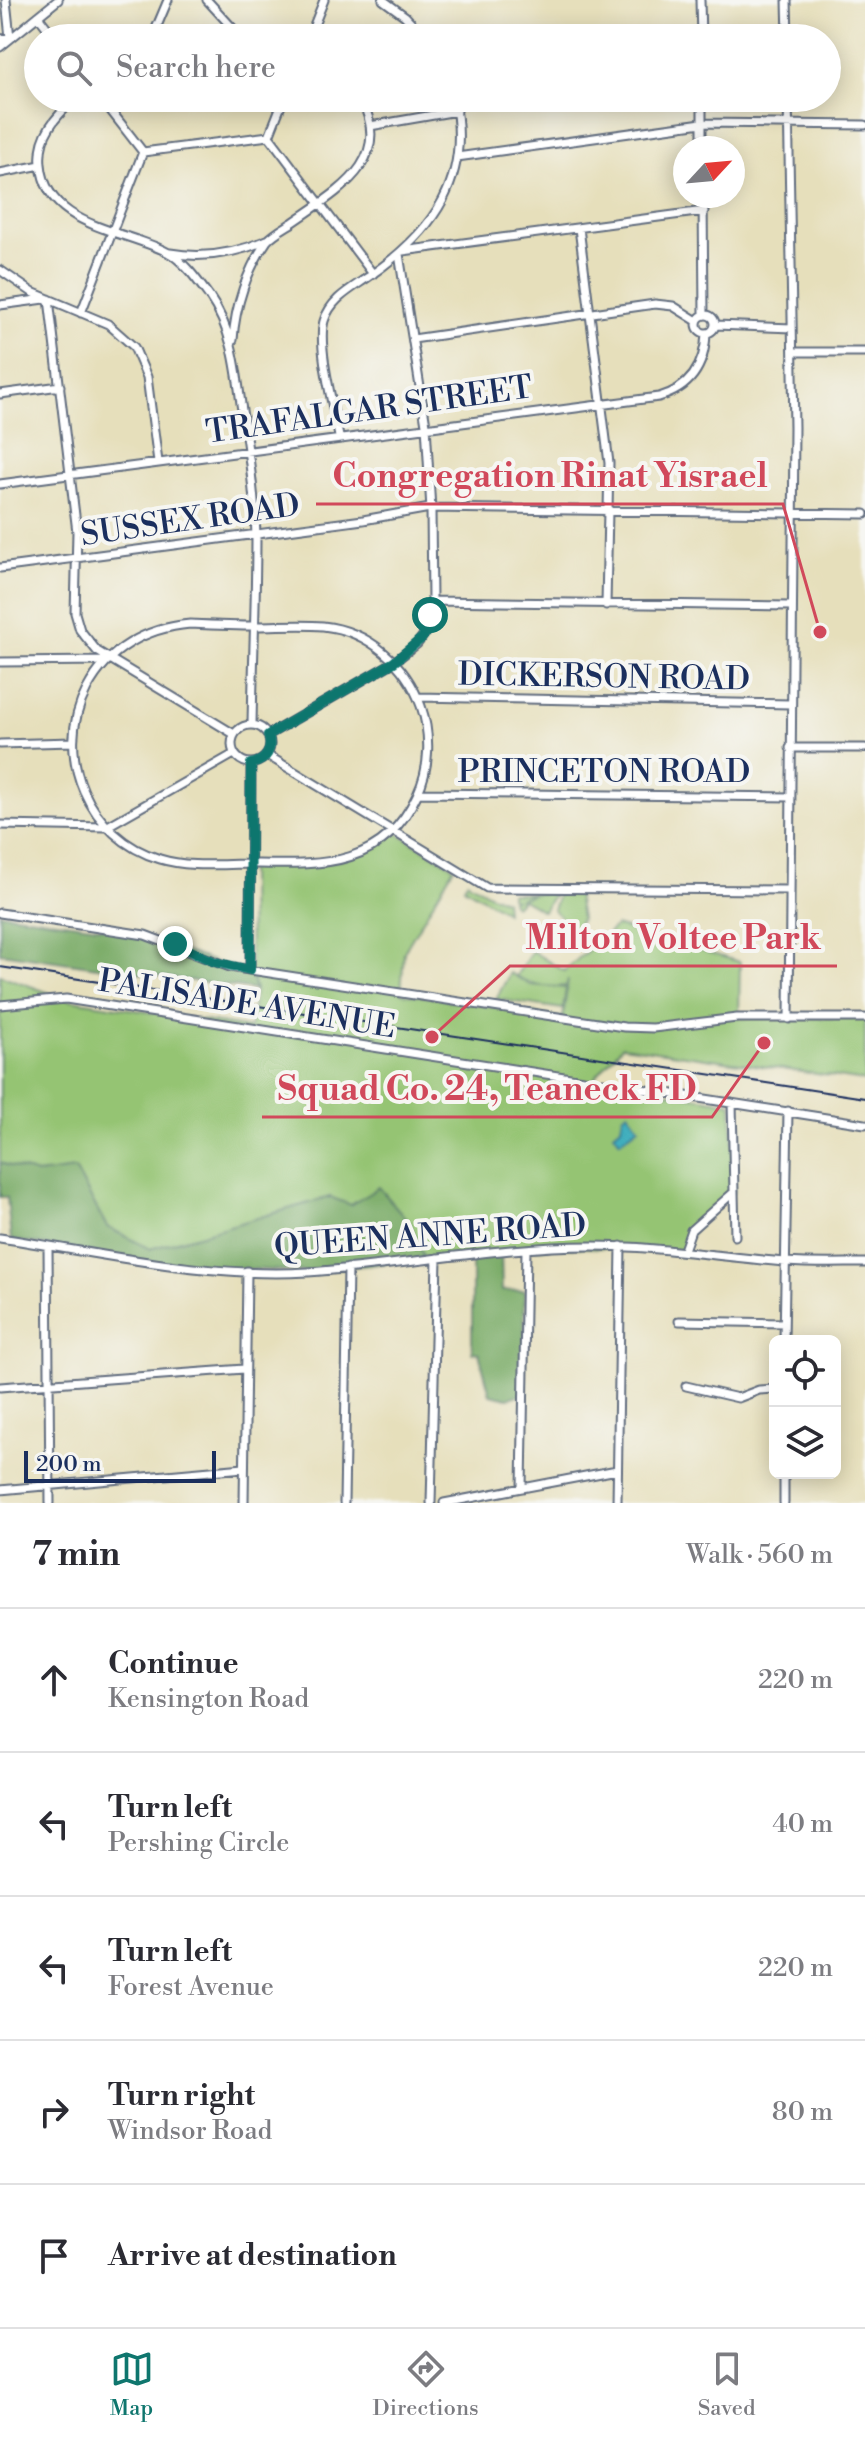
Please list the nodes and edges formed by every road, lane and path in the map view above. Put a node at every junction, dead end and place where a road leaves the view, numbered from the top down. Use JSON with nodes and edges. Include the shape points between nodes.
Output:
{"nodes":[{"id":1,"x":6,"y":0,"type":"edge"},
{"id":2,"x":58,"y":0,"type":"edge"},
{"id":3,"x":168,"y":0,"type":"edge"},
{"id":4,"x":207,"y":0,"type":"edge"},
{"id":5,"x":324,"y":0,"type":"edge"},
{"id":6,"x":383,"y":0,"type":"edge"},
{"id":7,"x":700,"y":0,"type":"edge"},
{"id":8,"x":787,"y":0,"type":"edge"},
{"id":9,"x":38,"y":16,"type":"junction"},
{"id":10,"x":28,"y":24,"type":"edge"},
{"id":11,"x":44,"y":24,"type":"edge"},
{"id":12,"x":158,"y":24,"type":"edge"},
{"id":13,"x":230,"y":24,"type":"edge"},
{"id":14,"x":315,"y":24,"type":"edge"},
{"id":15,"x":413,"y":24,"type":"edge"},
{"id":16,"x":701,"y":24,"type":"edge"},
{"id":17,"x":788,"y":24,"type":"edge"},
{"id":18,"x":24,"y":27,"type":"edge"},
{"id":19,"x":10,"y":38,"type":"junction"},
{"id":20,"x":0,"y":39,"type":"edge"},
{"id":21,"x":0,"y":47,"type":"edge"},
{"id":22,"x":62,"y":112,"type":"edge"},
{"id":23,"x":112,"y":112,"type":"edge"},
{"id":24,"x":278,"y":112,"type":"edge"},
{"id":25,"x":365,"y":112,"type":"edge"},
{"id":26,"x":451,"y":112,"type":"edge"},
{"id":27,"x":457,"y":112,"type":"edge"},
{"id":28,"x":702,"y":112,"type":"edge"},
{"id":29,"x":789,"y":112,"type":"edge"},
{"id":30,"x":702,"y":123,"type":"junction"},
{"id":31,"x":789,"y":124,"type":"junction"},
{"id":32,"x":865,"y":125,"type":"edge"},
{"id":33,"x":370,"y":126,"type":"junction"},
{"id":34,"x":269,"y":136,"type":"junction"},
{"id":35,"x":702,"y":136,"type":"edge"},
{"id":36,"x":143,"y":152,"type":"junction"},
{"id":37,"x":457,"y":157,"type":"junction"},
{"id":38,"x":41,"y":165,"type":"junction"},
{"id":39,"x":0,"y":173,"type":"edge"},
{"id":40,"x":320,"y":204,"type":"junction"},
{"id":41,"x":704,"y":208,"type":"edge"},
{"id":42,"x":704,"y":211,"type":"junction"},
{"id":43,"x":579,"y":228,"type":"junction"},
{"id":44,"x":113,"y":231,"type":"junction"},
{"id":45,"x":269,"y":239,"type":"junction"},
{"id":46,"x":400,"y":252,"type":"junction"},
{"id":47,"x":169,"y":253,"type":"junction"},
{"id":48,"x":0,"y":270,"type":"edge"},
{"id":49,"x":373,"y":274,"type":"junction"},
{"id":50,"x":48,"y":299,"type":"junction"},
{"id":51,"x":0,"y":305,"type":"edge"},
{"id":52,"x":81,"y":313,"type":"junction"},
{"id":53,"x":590,"y":313,"type":"junction"},
{"id":54,"x":700,"y":318,"type":"junction"},
{"id":55,"x":716,"y":325,"type":"junction"},
{"id":56,"x":792,"y":328,"type":"junction"},
{"id":57,"x":706,"y":333,"type":"junction"},
{"id":58,"x":413,"y":339,"type":"junction"},
{"id":59,"x":233,"y":347,"type":"junction"},
{"id":60,"x":793,"y":352,"type":"junction"},
{"id":61,"x":865,"y":352,"type":"edge"},
{"id":62,"x":60,"y":386,"type":"junction"},
{"id":63,"x":0,"y":394,"type":"edge"},
{"id":64,"x":602,"y":402,"type":"junction"},
{"id":65,"x":426,"y":425,"type":"junction"},
{"id":66,"x":339,"y":437,"type":"junction"},
{"id":67,"x":248,"y":450,"type":"junction"},
{"id":68,"x":158,"y":462,"type":"junction"},
{"id":69,"x":70,"y":474,"type":"junction"},
{"id":70,"x":0,"y":484,"type":"edge"},
{"id":71,"x":431,"y":508,"type":"junction"},
{"id":72,"x":608,"y":512,"type":"junction"},
{"id":73,"x":791,"y":513,"type":"junction"},
{"id":74,"x":865,"y":514,"type":"edge"},
{"id":75,"x":256,"y":534,"type":"junction"},
{"id":76,"x":78,"y":558,"type":"junction"},
{"id":77,"x":0,"y":568,"type":"edge"},
{"id":78,"x":432,"y":601,"type":"junction"},
{"id":79,"x":606,"y":605,"type":"junction"},
{"id":80,"x":791,"y":606,"type":"junction"},
{"id":81,"x":254,"y":626,"type":"junction"},
{"id":82,"x":108,"y":660,"type":"junction"},
{"id":83,"x":0,"y":662,"type":"edge"},
{"id":84,"x":394,"y":662,"type":"junction"},
{"id":85,"x":418,"y":697,"type":"junction"},
{"id":86,"x":790,"y":704,"type":"junction"},
{"id":87,"x":252,"y":725,"type":"junction"},
{"id":88,"x":234,"y":734,"type":"junction"},
{"id":89,"x":268,"y":735,"type":"junction"},
{"id":90,"x":73,"y":742,"type":"junction"},
{"id":91,"x":0,"y":744,"type":"edge"},
{"id":92,"x":790,"y":748,"type":"junction"},
{"id":93,"x":865,"y":748,"type":"edge"},
{"id":94,"x":234,"y":754,"type":"junction"},
{"id":95,"x":267,"y":755,"type":"junction"},
{"id":96,"x":251,"y":764,"type":"junction"},
{"id":97,"x":418,"y":793,"type":"junction"},
{"id":98,"x":790,"y":797,"type":"junction"},
{"id":99,"x":0,"y":825,"type":"edge"},
{"id":100,"x":102,"y":828,"type":"junction"},
{"id":101,"x":392,"y":830,"type":"junction"},
{"id":102,"x":249,"y":864,"type":"junction"},
{"id":103,"x":789,"y":890,"type":"junction"},
{"id":104,"x":0,"y":913,"type":"edge"},
{"id":105,"x":250,"y":970,"type":"junction"},
{"id":106,"x":0,"y":1005,"type":"edge"},
{"id":107,"x":865,"y":1018,"type":"edge"},
{"id":108,"x":789,"y":1019,"type":"junction"},
{"id":109,"x":732,"y":1103,"type":"junction"},
{"id":110,"x":788,"y":1111,"type":"junction"},
{"id":111,"x":865,"y":1124,"type":"edge"},
{"id":112,"x":734,"y":1192,"type":"junction"},
{"id":113,"x":735,"y":1236,"type":"dead end"},
{"id":114,"x":0,"y":1238,"type":"edge"},
{"id":115,"x":48,"y":1246,"type":"junction"},
{"id":116,"x":621,"y":1246,"type":"junction"},
{"id":117,"x":526,"y":1249,"type":"junction"},
{"id":118,"x":684,"y":1250,"type":"junction"},
{"id":119,"x":437,"y":1258,"type":"junction"},
{"id":120,"x":784,"y":1262,"type":"junction"},
{"id":121,"x":865,"y":1263,"type":"edge"},
{"id":122,"x":348,"y":1268,"type":"junction"},
{"id":123,"x":247,"y":1271,"type":"junction"},
{"id":124,"x":679,"y":1321,"type":"dead end"},
{"id":125,"x":784,"y":1323,"type":"junction"},
{"id":126,"x":784,"y":1335,"type":"edge"},
{"id":127,"x":244,"y":1369,"type":"junction"},
{"id":128,"x":49,"y":1383,"type":"junction"},
{"id":129,"x":686,"y":1386,"type":"dead end"},
{"id":130,"x":0,"y":1387,"type":"edge"},
{"id":131,"x":769,"y":1389,"type":"edge"},
{"id":132,"x":244,"y":1468,"type":"junction"},
{"id":133,"x":617,"y":1470,"type":"junction"},
{"id":134,"x":784,"y":1479,"type":"edge"},
{"id":135,"x":50,"y":1485,"type":"junction"},
{"id":136,"x":522,"y":1488,"type":"junction"},
{"id":137,"x":0,"y":1490,"type":"edge"},
{"id":138,"x":50,"y":1503,"type":"edge"},
{"id":139,"x":244,"y":1503,"type":"edge"},
{"id":140,"x":344,"y":1503,"type":"edge"},
{"id":141,"x":431,"y":1503,"type":"edge"},
{"id":142,"x":444,"y":1503,"type":"edge"},
{"id":143,"x":617,"y":1503,"type":"edge"},
{"id":144,"x":784,"y":1503,"type":"edge"}],
"edges":[{"from":1,"to":19,"type":"street"},
{"from":2,"to":9,"type":"street"},
{"from":3,"to":12,"type":"street"},
{"from":4,"to":13,"type":"street"},
{"from":5,"to":14,"type":"street"},
{"from":6,"to":15,"type":"street"},
{"from":7,"to":16,"type":"street"},
{"from":8,"to":17,"type":"street"},
{"from":9,"to":10,"type":"street"},
{"from":9,"to":11,"type":"street"},
{"from":18,"to":19,"type":"street"},
{"from":19,"to":20,"type":"street"},
{"from":19,"to":21,"type":"street"},
{"from":22,"to":38,"type":"street","via":[[42,143]]},
{"from":23,"to":36,"type":"street"},
{"from":24,"to":34,"type":"street"},
{"from":25,"to":33,"type":"street"},
{"from":26,"to":33,"type":"street"},
{"from":27,"to":37,"type":"street"},
{"from":28,"to":30,"type":"street"},
{"from":29,"to":31,"type":"street"},
{"from":30,"to":31,"type":"street"},
{"from":30,"to":35,"type":"street"},
{"from":30,"to":37,"type":"street"},
{"from":31,"to":32,"type":"street"},
{"from":31,"to":56,"type":"street"},
{"from":33,"to":40,"type":"street","via":[[368,153],[359,171]]},
{"from":34,"to":36,"type":"street"},
{"from":34,"to":40,"type":"street"},
{"from":36,"to":44,"type":"street"},
{"from":37,"to":46,"type":"street","via":[[436,213]]},
{"from":38,"to":39,"type":"street"},
{"from":38,"to":44,"type":"street","via":[[50,192],[62,207]]},
{"from":40,"to":45,"type":"street"},
{"from":40,"to":49,"type":"street"},
{"from":41,"to":42,"type":"street"},
{"from":42,"to":43,"type":"street"},
{"from":42,"to":54,"type":"street"},
{"from":43,"to":46,"type":"street"},
{"from":43,"to":53,"type":"street"},
{"from":44,"to":47,"type":"street"},
{"from":44,"to":52,"type":"street"},
{"from":45,"to":47,"type":"street","via":[[218,255]]},
{"from":45,"to":59,"type":"street","via":[[245,285]]},
{"from":46,"to":49,"type":"street"},
{"from":46,"to":58,"type":"street"},
{"from":47,"to":59,"type":"street","via":[[208,295]]},
{"from":48,"to":50,"type":"street"},
{"from":49,"to":66,"type":"street","via":[[335,302],[323,327]]},
{"from":50,"to":51,"type":"street"},
{"from":50,"to":52,"type":"street"},
{"from":50,"to":62,"type":"street"},
{"from":52,"to":68,"type":"street","via":[[116,330],[139,357],[147,377]]},
{"from":53,"to":54,"type":"street","via":[[664,304]]},
{"from":53,"to":58,"type":"street"},
{"from":53,"to":64,"type":"street"},
{"from":54,"to":55,"type":"street","via":[[712,317]]},
{"from":54,"to":57,"type":"street","via":[[699,330]]},
{"from":55,"to":56,"type":"street"},
{"from":55,"to":57,"type":"street"},
{"from":56,"to":60,"type":"street"},
{"from":57,"to":64,"type":"street","name":"TRAFALGAR STREET","via":[[701,362],[677,390],[659,397]]},
{"from":58,"to":65,"type":"street"},
{"from":59,"to":67,"type":"street"},
{"from":60,"to":61,"type":"street"},
{"from":60,"to":73,"type":"street"},
{"from":62,"to":63,"type":"street"},
{"from":62,"to":69,"type":"street"},
{"from":64,"to":65,"type":"street","name":"TRAFALGAR STREET"},
{"from":64,"to":72,"type":"street"},
{"from":65,"to":66,"type":"street","name":"TRAFALGAR STREET"},
{"from":65,"to":71,"type":"street"},
{"from":66,"to":67,"type":"street","name":"TRAFALGAR STREET"},
{"from":67,"to":68,"type":"street","name":"TRAFALGAR STREET"},
{"from":67,"to":75,"type":"street"},
{"from":68,"to":69,"type":"street","name":"TRAFALGAR STREET"},
{"from":69,"to":70,"type":"street","name":"TRAFALGAR STREET"},
{"from":69,"to":76,"type":"street"},
{"from":71,"to":72,"type":"street","name":"SUSSEX ROAD"},
{"from":71,"to":75,"type":"street","name":"SUSSEX ROAD"},
{"from":71,"to":78,"type":"street"},
{"from":72,"to":73,"type":"street","name":"SUSSEX ROAD"},
{"from":72,"to":79,"type":"street"},
{"from":73,"to":74,"type":"street","name":"SUSSEX ROAD"},
{"from":73,"to":80,"type":"street"},
{"from":75,"to":76,"type":"street","name":"SUSSEX ROAD"},
{"from":75,"to":81,"type":"street"},
{"from":76,"to":77,"type":"street","name":"SUSSEX ROAD"},
{"from":76,"to":82,"type":"street","via":[[77,621],[91,646]]},
{"from":78,"to":79,"type":"street"},
{"from":78,"to":84,"type":"street","via":[[428,629]]},
{"from":79,"to":80,"type":"street"},
{"from":80,"to":86,"type":"street"},
{"from":81,"to":82,"type":"street","via":[[175,625],[136,639]]},
{"from":81,"to":84,"type":"street","via":[[332,627],[360,637]]},
{"from":81,"to":87,"type":"street"},
{"from":82,"to":83,"type":"street"},
{"from":82,"to":88,"type":"street"},
{"from":82,"to":90,"type":"street","via":[[84,694]]},
{"from":84,"to":85,"type":"street"},
{"from":84,"to":89,"type":"street"},
{"from":85,"to":86,"type":"street","name":"DICKERSON ROAD"},
{"from":85,"to":97,"type":"street","via":[[428,740]]},
{"from":86,"to":92,"type":"street"},
{"from":87,"to":88,"type":"street"},
{"from":87,"to":89,"type":"street"},
{"from":88,"to":94,"type":"street"},
{"from":89,"to":95,"type":"street"},
{"from":90,"to":91,"type":"street"},
{"from":90,"to":100,"type":"street","via":[[79,782]]},
{"from":92,"to":93,"type":"street"},
{"from":92,"to":98,"type":"street"},
{"from":94,"to":96,"type":"street"},
{"from":94,"to":100,"type":"street"},
{"from":95,"to":96,"type":"street"},
{"from":95,"to":101,"type":"street"},
{"from":96,"to":102,"type":"street"},
{"from":97,"to":98,"type":"street","name":"PRINCETON ROAD"},
{"from":97,"to":101,"type":"street"},
{"from":98,"to":103,"type":"street"},
{"from":99,"to":100,"type":"street"},
{"from":100,"to":102,"type":"street","via":[[162,860]]},
{"from":101,"to":102,"type":"street","via":[[367,849],[330,863]]},
{"from":101,"to":103,"type":"street","via":[[487,888]]},
{"from":102,"to":105,"type":"street"},
{"from":103,"to":108,"type":"street"},
{"from":104,"to":105,"type":"street","via":[[145,935]]},
{"from":105,"to":108,"type":"street","via":[[624,1027]]},
{"from":106,"to":109,"type":"street","name":"PALISADE AVENUE","via":[[66,999]]},
{"from":107,"to":108,"type":"street"},
{"from":109,"to":110,"type":"street","name":"PALISADE AVENUE"},
{"from":109,"to":112,"type":"street"},
{"from":110,"to":111,"type":"street","name":"PALISADE AVENUE"},
{"from":110,"to":120,"type":"street"},
{"from":112,"to":113,"type":"street"},
{"from":112,"to":118,"type":"street","via":[[691,1230]]},
{"from":114,"to":115,"type":"street","name":"QUEEN ANNE ROAD"},
{"from":115,"to":123,"type":"street","name":"QUEEN ANNE ROAD","via":[[156,1264]]},
{"from":115,"to":128,"type":"street"},
{"from":116,"to":117,"type":"street","name":"QUEEN ANNE ROAD"},
{"from":116,"to":118,"type":"street","name":"QUEEN ANNE ROAD"},
{"from":116,"to":133,"type":"street"},
{"from":117,"to":119,"type":"street","name":"QUEEN ANNE ROAD"},
{"from":117,"to":136,"type":"street"},
{"from":118,"to":120,"type":"street","name":"QUEEN ANNE ROAD"},
{"from":119,"to":122,"type":"street","name":"QUEEN ANNE ROAD"},
{"from":119,"to":141,"type":"street"},
{"from":120,"to":121,"type":"street","name":"QUEEN ANNE ROAD"},
{"from":120,"to":125,"type":"street"},
{"from":122,"to":123,"type":"street","name":"QUEEN ANNE ROAD"},
{"from":122,"to":140,"type":"street"},
{"from":123,"to":127,"type":"street"},
{"from":124,"to":125,"type":"street"},
{"from":125,"to":126,"type":"street"},
{"from":127,"to":128,"type":"street"},
{"from":127,"to":132,"type":"street"},
{"from":128,"to":130,"type":"street"},
{"from":128,"to":135,"type":"street"},
{"from":129,"to":131,"type":"street","via":[[738,1398]]},
{"from":132,"to":135,"type":"street"},
{"from":132,"to":139,"type":"street"},
{"from":133,"to":136,"type":"street"},
{"from":133,"to":143,"type":"street"},
{"from":134,"to":144,"type":"street"},
{"from":135,"to":137,"type":"street"},
{"from":135,"to":138,"type":"street"},
{"from":136,"to":142,"type":"street"}]}
